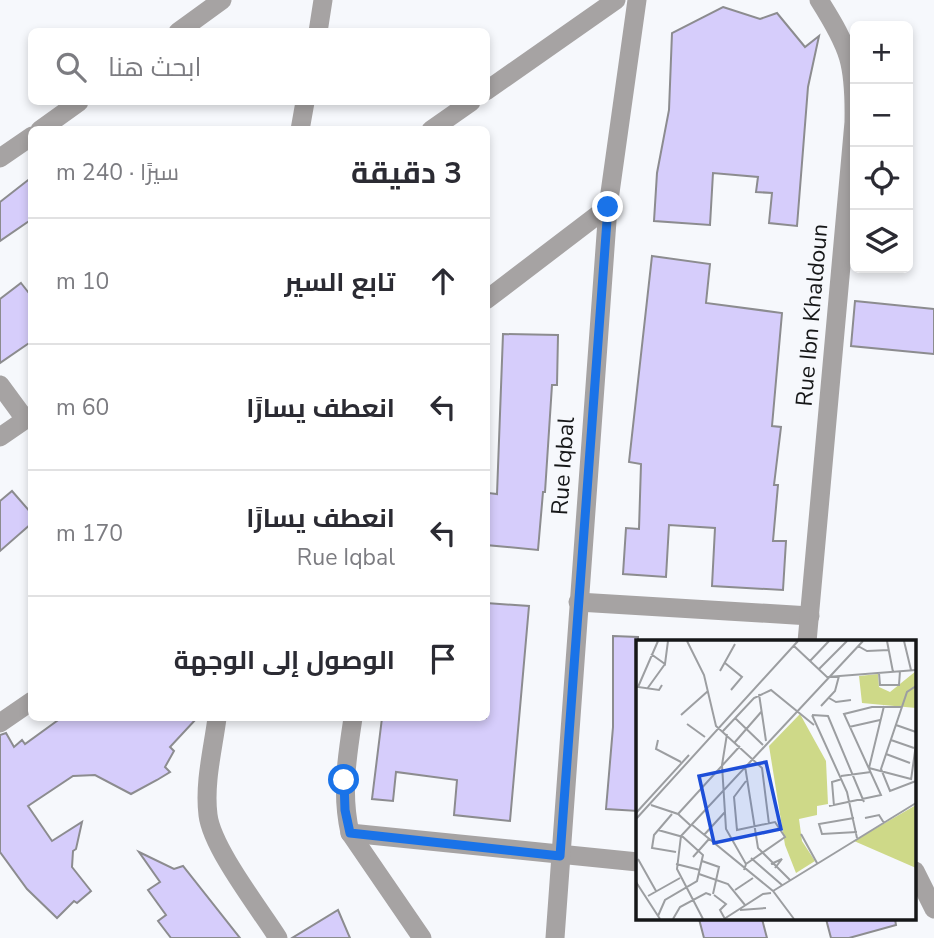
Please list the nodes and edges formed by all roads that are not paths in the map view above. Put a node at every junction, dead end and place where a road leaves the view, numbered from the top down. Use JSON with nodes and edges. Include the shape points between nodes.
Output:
{"nodes":[{"id":1,"x":222,"y":0,"type":"edge"},
{"id":2,"x":323,"y":0,"type":"edge"},
{"id":3,"x":615,"y":0,"type":"edge"},
{"id":4,"x":637,"y":0,"type":"edge"},
{"id":5,"x":819,"y":0,"type":"edge"},
{"id":6,"x":184,"y":28,"type":"edge"},
{"id":7,"x":319,"y":28,"type":"edge"},
{"id":8,"x":490,"y":87,"type":"edge"},
{"id":9,"x":75,"y":105,"type":"edge"},
{"id":10,"x":304,"y":105,"type":"edge"},
{"id":11,"x":467,"y":105,"type":"edge"},
{"id":12,"x":46,"y":126,"type":"edge"},
{"id":13,"x":301,"y":126,"type":"edge"},
{"id":14,"x":437,"y":126,"type":"edge"},
{"id":15,"x":28,"y":139,"type":"edge"},
{"id":16,"x":0,"y":158,"type":"edge"},
{"id":17,"x":608,"y":207,"type":"junction"},
{"id":18,"x":490,"y":297,"type":"edge"},
{"id":19,"x":0,"y":386,"type":"edge"},
{"id":20,"x":28,"y":417,"type":"edge"},
{"id":21,"x":0,"y":437,"type":"edge"},
{"id":22,"x":578,"y":602,"type":"junction"},
{"id":23,"x":810,"y":616,"type":"junction"},
{"id":24,"x":807,"y":640,"type":"edge"},
{"id":25,"x":28,"y":704,"type":"edge"},
{"id":26,"x":217,"y":721,"type":"edge"},
{"id":27,"x":353,"y":721,"type":"edge"},
{"id":28,"x":0,"y":723,"type":"edge"},
{"id":29,"x":350,"y":833,"type":"junction"},
{"id":30,"x":560,"y":856,"type":"junction"},
{"id":31,"x":636,"y":862,"type":"edge"},
{"id":32,"x":916,"y":873,"type":"edge"},
{"id":33,"x":934,"y":909,"type":"edge"},
{"id":34,"x":278,"y":938,"type":"edge"},
{"id":35,"x":422,"y":938,"type":"edge"},
{"id":36,"x":554,"y":938,"type":"edge"}],
"edges":[{"from":1,"to":6,"type":"street"},
{"from":2,"to":7,"type":"street"},
{"from":3,"to":8,"type":"street"},
{"from":4,"to":17,"type":"street","name":"Rue Iqbal"},
{"from":5,"to":23,"type":"street","name":"Rue Ibn Khaldoun","via":[[849,54],[855,99]]},
{"from":9,"to":12,"type":"street"},
{"from":10,"to":13,"type":"street"},
{"from":11,"to":14,"type":"street"},
{"from":15,"to":16,"type":"street"},
{"from":17,"to":18,"type":"street"},
{"from":17,"to":22,"type":"street","name":"Rue Iqbal"},
{"from":19,"to":20,"type":"street"},
{"from":20,"to":21,"type":"street"},
{"from":22,"to":23,"type":"street"},
{"from":22,"to":30,"type":"street","name":"Rue Iqbal"},
{"from":23,"to":24,"type":"street","name":"Rue Ibn Khaldoun"},
{"from":25,"to":28,"type":"street"},
{"from":26,"to":34,"type":"street","via":[[208,816],[214,837]]},
{"from":27,"to":29,"type":"street","via":[[344,780]]},
{"from":29,"to":30,"type":"street"},
{"from":29,"to":35,"type":"street"},
{"from":30,"to":31,"type":"street"},
{"from":30,"to":36,"type":"street","name":"Rue Iqbal"},
{"from":32,"to":33,"type":"street"}]}
